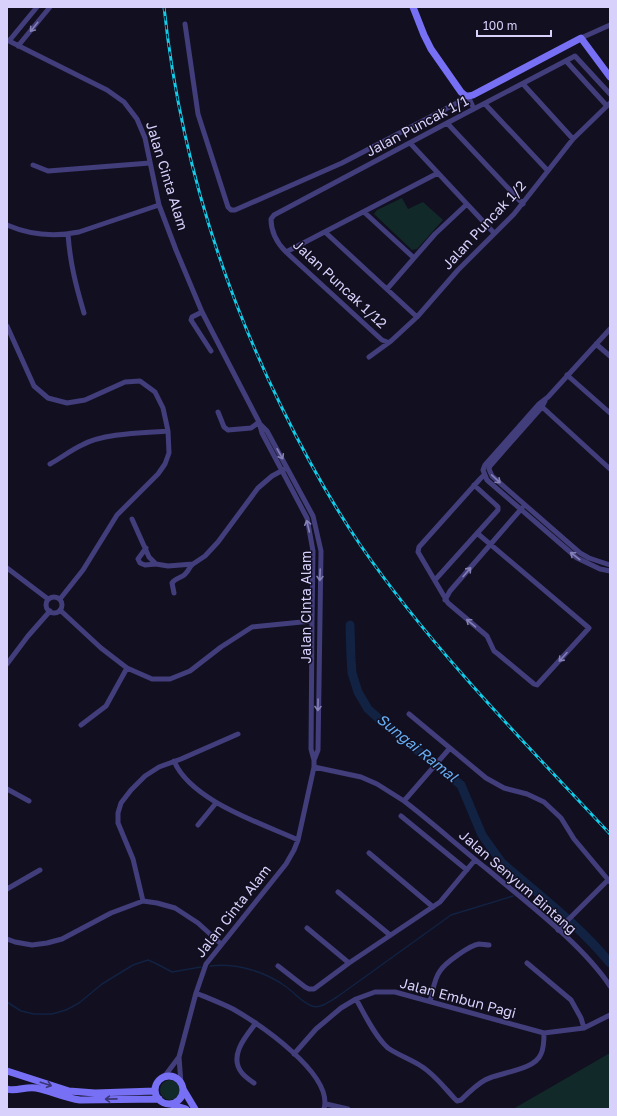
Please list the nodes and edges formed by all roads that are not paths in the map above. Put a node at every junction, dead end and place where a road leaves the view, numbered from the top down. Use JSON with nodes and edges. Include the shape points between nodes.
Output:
{"nodes":[{"id":1,"x":37,"y":7,"type":"edge"},
{"id":2,"x":50,"y":7,"type":"edge"},
{"id":3,"x":413,"y":7,"type":"edge"},
{"id":4,"x":185,"y":24,"type":"dead end"},
{"id":5,"x":610,"y":25,"type":"edge"},
{"id":6,"x":580,"y":38,"type":"junction"},
{"id":7,"x":8,"y":41,"type":"edge"},
{"id":8,"x":18,"y":46,"type":"junction"},
{"id":9,"x":566,"y":61,"type":"junction"},
{"id":10,"x":610,"y":77,"type":"edge"},
{"id":11,"x":523,"y":84,"type":"junction"},
{"id":12,"x":610,"y":94,"type":"edge"},
{"id":13,"x":466,"y":96,"type":"junction"},
{"id":14,"x":485,"y":104,"type":"junction"},
{"id":15,"x":609,"y":104,"type":"edge"},
{"id":16,"x":474,"y":109,"type":"junction"},
{"id":17,"x":447,"y":123,"type":"junction"},
{"id":18,"x":573,"y":139,"type":"junction"},
{"id":19,"x":410,"y":142,"type":"junction"},
{"id":20,"x":150,"y":163,"type":"junction"},
{"id":21,"x":33,"y":165,"type":"dead end"},
{"id":22,"x":548,"y":170,"type":"junction"},
{"id":23,"x":438,"y":173,"type":"junction"},
{"id":24,"x":467,"y":204,"type":"junction"},
{"id":25,"x":523,"y":204,"type":"junction"},
{"id":26,"x":159,"y":205,"type":"junction"},
{"id":27,"x":364,"y":212,"type":"junction"},
{"id":28,"x":271,"y":220,"type":"joint"},
{"id":29,"x":7,"y":225,"type":"edge"},
{"id":30,"x":325,"y":232,"type":"junction"},
{"id":31,"x":494,"y":233,"type":"junction"},
{"id":32,"x":68,"y":234,"type":"junction"},
{"id":33,"x":286,"y":252,"type":"junction"},
{"id":34,"x":414,"y":258,"type":"junction"},
{"id":35,"x":387,"y":289,"type":"junction"},
{"id":36,"x":202,"y":312,"type":"junction"},
{"id":37,"x":84,"y":313,"type":"dead end"},
{"id":38,"x":417,"y":317,"type":"junction"},
{"id":39,"x":7,"y":326,"type":"edge"},
{"id":40,"x":610,"y":328,"type":"edge"},
{"id":41,"x":387,"y":342,"type":"junction"},
{"id":42,"x":596,"y":344,"type":"junction"},
{"id":43,"x":211,"y":351,"type":"dead end"},
{"id":44,"x":610,"y":356,"type":"edge"},
{"id":45,"x":369,"y":357,"type":"dead end"},
{"id":46,"x":567,"y":375,"type":"junction"},
{"id":47,"x":540,"y":405,"type":"junction"},
{"id":48,"x":218,"y":412,"type":"dead end"},
{"id":49,"x":610,"y":413,"type":"edge"},
{"id":50,"x":259,"y":422,"type":"junction"},
{"id":51,"x":168,"y":431,"type":"junction"},
{"id":52,"x":50,"y":464,"type":"dead end"},
{"id":53,"x":288,"y":468,"type":"junction"},
{"id":54,"x":610,"y":468,"type":"edge"},
{"id":55,"x":282,"y":471,"type":"junction"},
{"id":56,"x":484,"y":475,"type":"junction"},
{"id":57,"x":474,"y":485,"type":"junction"},
{"id":58,"x":520,"y":501,"type":"junction"},
{"id":59,"x":521,"y":510,"type":"junction"},
{"id":60,"x":531,"y":510,"type":"junction"},
{"id":61,"x":132,"y":518,"type":"dead end"},
{"id":62,"x":477,"y":534,"type":"junction"},
{"id":63,"x":490,"y":545,"type":"junction"},
{"id":64,"x":146,"y":548,"type":"junction"},
{"id":65,"x":156,"y":564,"type":"junction"},
{"id":66,"x":193,"y":564,"type":"junction"},
{"id":67,"x":610,"y":565,"type":"edge"},
{"id":68,"x":7,"y":568,"type":"edge"},
{"id":69,"x":610,"y":571,"type":"edge"},
{"id":70,"x":435,"y":580,"type":"junction"},
{"id":71,"x":174,"y":593,"type":"dead end"},
{"id":72,"x":48,"y":599,"type":"junction"},
{"id":73,"x":60,"y":599,"type":"junction"},
{"id":74,"x":445,"y":600,"type":"junction"},
{"id":75,"x":60,"y":610,"type":"junction"},
{"id":76,"x":50,"y":611,"type":"junction"},
{"id":77,"x":312,"y":621,"type":"junction"},
{"id":78,"x":7,"y":664,"type":"edge"},
{"id":79,"x":127,"y":668,"type":"junction"},
{"id":80,"x":409,"y":714,"type":"dead end"},
{"id":81,"x":81,"y":725,"type":"dead end"},
{"id":82,"x":238,"y":734,"type":"dead end"},
{"id":83,"x":449,"y":749,"type":"junction"},
{"id":84,"x":314,"y":760,"type":"junction"},
{"id":85,"x":174,"y":761,"type":"junction"},
{"id":86,"x":314,"y":767,"type":"junction"},
{"id":87,"x":7,"y":789,"type":"edge"},
{"id":88,"x":30,"y":801,"type":"dead end"},
{"id":89,"x":404,"y":801,"type":"junction"},
{"id":90,"x":216,"y":804,"type":"junction"},
{"id":91,"x":401,"y":816,"type":"dead end"},
{"id":92,"x":198,"y":825,"type":"dead end"},
{"id":93,"x":298,"y":840,"type":"junction"},
{"id":94,"x":369,"y":853,"type":"dead end"},
{"id":95,"x":475,"y":860,"type":"junction"},
{"id":96,"x":40,"y":870,"type":"dead end"},
{"id":97,"x":467,"y":870,"type":"junction"},
{"id":98,"x":609,"y":881,"type":"edge"},
{"id":99,"x":7,"y":889,"type":"edge"},
{"id":100,"x":338,"y":892,"type":"dead end"},
{"id":101,"x":143,"y":901,"type":"junction"},
{"id":102,"x":433,"y":907,"type":"junction"},
{"id":103,"x":308,"y":928,"type":"dead end"},
{"id":104,"x":558,"y":930,"type":"junction"},
{"id":105,"x":390,"y":935,"type":"junction"},
{"id":106,"x":7,"y":939,"type":"edge"},
{"id":107,"x":222,"y":944,"type":"junction"},
{"id":108,"x":489,"y":946,"type":"dead end"},
{"id":109,"x":349,"y":963,"type":"junction"},
{"id":110,"x":527,"y":963,"type":"dead end"},
{"id":111,"x":278,"y":966,"type":"dead end"},
{"id":112,"x":610,"y":986,"type":"edge"},
{"id":113,"x":196,"y":993,"type":"junction"},
{"id":114,"x":356,"y":999,"type":"junction"},
{"id":115,"x":430,"y":1001,"type":"junction"},
{"id":116,"x":610,"y":1015,"type":"edge"},
{"id":117,"x":256,"y":1023,"type":"junction"},
{"id":118,"x":584,"y":1028,"type":"junction"},
{"id":119,"x":544,"y":1033,"type":"junction"},
{"id":120,"x":294,"y":1054,"type":"junction"},
{"id":121,"x":179,"y":1057,"type":"junction"},
{"id":122,"x":8,"y":1072,"type":"edge"},
{"id":123,"x":164,"y":1077,"type":"junction"},
{"id":124,"x":254,"y":1083,"type":"dead end"},
{"id":125,"x":182,"y":1087,"type":"junction"},
{"id":126,"x":7,"y":1089,"type":"edge"},
{"id":127,"x":155,"y":1091,"type":"junction"},
{"id":128,"x":159,"y":1099,"type":"junction"},
{"id":129,"x":170,"y":1104,"type":"junction"},
{"id":130,"x":325,"y":1106,"type":"edge"},
{"id":131,"x":186,"y":1109,"type":"edge"},
{"id":132,"x":195,"y":1109,"type":"edge"},
{"id":133,"x":348,"y":1109,"type":"edge"}],
"edges":[{"from":1,"to":7,"type":"street"},
{"from":2,"to":8,"type":"street","one_way":true},
{"from":3,"to":13,"type":"street","via":[[431,48]]},
{"from":4,"to":13,"type":"street","via":[[198,114],[231,210],[342,163]]},
{"from":5,"to":6,"type":"street"},
{"from":6,"to":10,"type":"street"},
{"from":6,"to":13,"type":"street"},
{"from":7,"to":8,"type":"street","name":"Jalan Cinta Alam"},
{"from":8,"to":20,"type":"street","name":"Jalan Cinta Alam","via":[[107,90],[124,102],[137,119],[145,138]]},
{"from":9,"to":11,"type":"street","name":"Jalan Puncak 1/1"},
{"from":9,"to":12,"type":"street","name":"Jalan Puncak 1/1","via":[[576,56]]},
{"from":9,"to":15,"type":"street"},
{"from":11,"to":14,"type":"street","name":"Jalan Puncak 1/1"},
{"from":11,"to":18,"type":"street"},
{"from":13,"to":16,"type":"street"},
{"from":14,"to":16,"type":"street","name":"Jalan Puncak 1/1"},
{"from":14,"to":22,"type":"street"},
{"from":15,"to":18,"type":"street","name":"Jalan Puncak 1/2"},
{"from":16,"to":17,"type":"street","name":"Jalan Puncak 1/1"},
{"from":17,"to":19,"type":"street","name":"Jalan Puncak 1/1"},
{"from":17,"to":25,"type":"street"},
{"from":18,"to":22,"type":"street","name":"Jalan Puncak 1/2"},
{"from":19,"to":23,"type":"street"},
{"from":19,"to":28,"type":"street","name":"Jalan Puncak 1/1","via":[[274,215]]},
{"from":20,"to":21,"type":"street","via":[[48,171]]},
{"from":20,"to":26,"type":"street","name":"Jalan Cinta Alam"},
{"from":22,"to":25,"type":"street","name":"Jalan Puncak 1/2"},
{"from":23,"to":24,"type":"street"},
{"from":23,"to":27,"type":"street"},
{"from":24,"to":31,"type":"street"},
{"from":24,"to":34,"type":"street"},
{"from":25,"to":31,"type":"street","name":"Jalan Puncak 1/2"},
{"from":26,"to":32,"type":"street"},
{"from":26,"to":36,"type":"street","name":"Jalan Cinta Alam"},
{"from":27,"to":30,"type":"street"},
{"from":27,"to":34,"type":"street"},
{"from":28,"to":33,"type":"street","name":"Jalan Puncak 1/12","via":[[277,242]]},
{"from":29,"to":32,"type":"street","via":[[21,231]]},
{"from":30,"to":33,"type":"street"},
{"from":30,"to":35,"type":"street"},
{"from":31,"to":38,"type":"street","name":"Jalan Puncak 1/2"},
{"from":32,"to":37,"type":"street","via":[[74,282]]},
{"from":33,"to":41,"type":"street","name":"Jalan Puncak 1/12"},
{"from":34,"to":35,"type":"street"},
{"from":35,"to":38,"type":"street"},
{"from":36,"to":43,"type":"street","via":[[191,320]]},
{"from":36,"to":50,"type":"street","name":"Jalan Cinta Alam"},
{"from":38,"to":41,"type":"street","name":"Jalan Puncak 1/2"},
{"from":39,"to":51,"type":"street","via":[[34,386],[48,398],[67,403],[85,400],[125,382],[140,381],[155,392],[163,408]]},
{"from":40,"to":42,"type":"street"},
{"from":41,"to":45,"type":"street","name":"Jalan Puncak 1/2"},
{"from":42,"to":44,"type":"street"},
{"from":42,"to":46,"type":"street"},
{"from":46,"to":47,"type":"street"},
{"from":46,"to":49,"type":"street"},
{"from":47,"to":54,"type":"street"},
{"from":47,"to":56,"type":"street","via":[[485,465]]},
{"from":47,"to":58,"type":"street","one_way":true,"via":[[489,469],[492,476]]},
{"from":48,"to":50,"type":"street","via":[[224,427],[228,430],[251,428]]},
{"from":50,"to":53,"type":"street","name":"Jalan Cinta Alam","one_way":true},
{"from":50,"to":55,"type":"street","name":"Jalan Cinta Alam"},
{"from":51,"to":52,"type":"street","via":[[96,440],[83,444]]},
{"from":51,"to":73,"type":"street","via":[[169,453],[165,464],[117,515],[83,570]]},
{"from":53,"to":55,"type":"street"},
{"from":53,"to":84,"type":"street","name":"Jalan Cinta Alam","one_way":true,"via":[[313,516],[321,551],[318,750]]},
{"from":55,"to":66,"type":"street","via":[[258,488],[218,542]]},
{"from":77,"to":55,"type":"street","name":"Jalan Cinta Alam","one_way":true,"via":[[314,557],[309,526]]},
{"from":56,"to":57,"type":"street"},
{"from":56,"to":59,"type":"street"},
{"from":57,"to":62,"type":"street","via":[[498,507],[496,513]]},
{"from":57,"to":70,"type":"street","via":[[417,549]]},
{"from":58,"to":59,"type":"street"},
{"from":58,"to":60,"type":"street"},
{"from":59,"to":60,"type":"street"},
{"from":59,"to":63,"type":"street"},
{"from":69,"to":59,"type":"street","one_way":true,"via":[[577,558]]},
{"from":60,"to":67,"type":"street","via":[[580,553]]},
{"from":61,"to":64,"type":"street"},
{"from":62,"to":63,"type":"street"},
{"from":62,"to":70,"type":"street"},
{"from":74,"to":63,"type":"street","one_way":true,"via":[[450,590]]},
{"from":63,"to":74,"type":"street","one_way":true,"via":[[589,628],[537,685],[494,651],[487,636]]},
{"from":64,"to":65,"type":"street","via":[[149,557]]},
{"from":64,"to":65,"type":"street","via":[[138,559],[140,563]]},
{"from":65,"to":66,"type":"street"},
{"from":66,"to":71,"type":"street","via":[[183,576],[175,578],[172,583]]},
{"from":68,"to":72,"type":"street"},
{"from":70,"to":74,"type":"street"},
{"from":72,"to":73,"type":"street"},
{"from":72,"to":76,"type":"street","via":[[46,604]]},
{"from":73,"to":75,"type":"street"},
{"from":75,"to":76,"type":"street","via":[[54,613]]},
{"from":75,"to":79,"type":"street"},
{"from":76,"to":78,"type":"street"},
{"from":77,"to":79,"type":"street","via":[[252,627],[190,671],[170,679],[152,679]]},
{"from":77,"to":84,"type":"street","name":"Jalan Cinta Alam","via":[[311,749]]},
{"from":79,"to":81,"type":"street","via":[[106,706]]},
{"from":80,"to":83,"type":"street"},
{"from":82,"to":85,"type":"street"},
{"from":83,"to":89,"type":"street"},
{"from":83,"to":98,"type":"street","via":[[486,778],[504,788],[544,802],[561,818],[574,839]]},
{"from":84,"to":86,"type":"street","name":"Jalan Cinta Alam"},
{"from":85,"to":90,"type":"street","via":[[190,783]]},
{"from":85,"to":101,"type":"street","via":[[145,776],[121,803],[118,813],[118,823],[133,859]]},
{"from":86,"to":89,"type":"street","name":"Jalan Senyum Bintang","via":[[361,777]]},
{"from":86,"to":93,"type":"street","name":"Jalan Cinta Alam"},
{"from":87,"to":88,"type":"street"},
{"from":89,"to":95,"type":"street","name":"Jalan Senyum Bintang"},
{"from":90,"to":92,"type":"street"},
{"from":90,"to":93,"type":"street"},
{"from":91,"to":97,"type":"street"},
{"from":93,"to":107,"type":"street","name":"Jalan Cinta Alam","via":[[286,864]]},
{"from":94,"to":102,"type":"street"},
{"from":95,"to":97,"type":"street"},
{"from":95,"to":104,"type":"street","name":"Jalan Senyum Bintang"},
{"from":96,"to":99,"type":"street"},
{"from":97,"to":102,"type":"street"},
{"from":98,"to":104,"type":"street"},
{"from":100,"to":105,"type":"street"},
{"from":101,"to":106,"type":"street","via":[[111,913],[62,939],[47,944],[32,945]]},
{"from":101,"to":107,"type":"street","via":[[175,908],[198,923]]},
{"from":102,"to":105,"type":"street"},
{"from":103,"to":109,"type":"street"},
{"from":104,"to":112,"type":"street","name":"Jalan Senyum Bintang"},
{"from":105,"to":109,"type":"street"},
{"from":107,"to":113,"type":"street","name":"Jalan Cinta Alam","via":[[206,964]]},
{"from":108,"to":115,"type":"street","via":[[479,944],[448,962],[440,970]]},
{"from":109,"to":111,"type":"street","via":[[309,990]]},
{"from":110,"to":118,"type":"street","via":[[571,1000]]},
{"from":113,"to":117,"type":"street","via":[[231,1008]]},
{"from":113,"to":121,"type":"street","name":"Jalan Cinta Alam"},
{"from":114,"to":115,"type":"street","name":"Jalan Embun Pagi","via":[[375,992],[395,992]]},
{"from":114,"to":119,"type":"street","via":[[387,1047],[422,1066],[457,1101],[485,1080],[533,1063],[541,1056]]},
{"from":114,"to":120,"type":"street","name":"Jalan Embun Pagi","via":[[316,1029]]},
{"from":115,"to":119,"type":"street","name":"Jalan Embun Pagi"},
{"from":116,"to":118,"type":"street","name":"Jalan Embun Pagi"},
{"from":117,"to":120,"type":"street"},
{"from":117,"to":124,"type":"street","via":[[240,1045],[236,1060],[241,1073]]},
{"from":118,"to":119,"type":"street","name":"Jalan Embun Pagi"},
{"from":120,"to":130,"type":"street","via":[[317,1077],[323,1090]]},
{"from":121,"to":123,"type":"street","name":"Jalan Cinta Alam"},
{"from":121,"to":125,"type":"street","name":"Jalan Cinta Alam"},
{"from":122,"to":127,"type":"street","one_way":true,"via":[[69,1091]]},
{"from":123,"to":125,"type":"street","via":[[172,1076],[178,1079]]},
{"from":123,"to":127,"type":"street","via":[[157,1082]]},
{"from":125,"to":129,"type":"street","via":[[179,1099]]},
{"from":125,"to":132,"type":"street","name":"Jalan Cinta Alam"},
{"from":128,"to":126,"type":"street","one_way":true,"via":[[80,1100],[35,1088],[12,1091]]},
{"from":127,"to":128,"type":"street"},
{"from":128,"to":129,"type":"street"},
{"from":129,"to":131,"type":"street"},
{"from":130,"to":133,"type":"street"}]}
